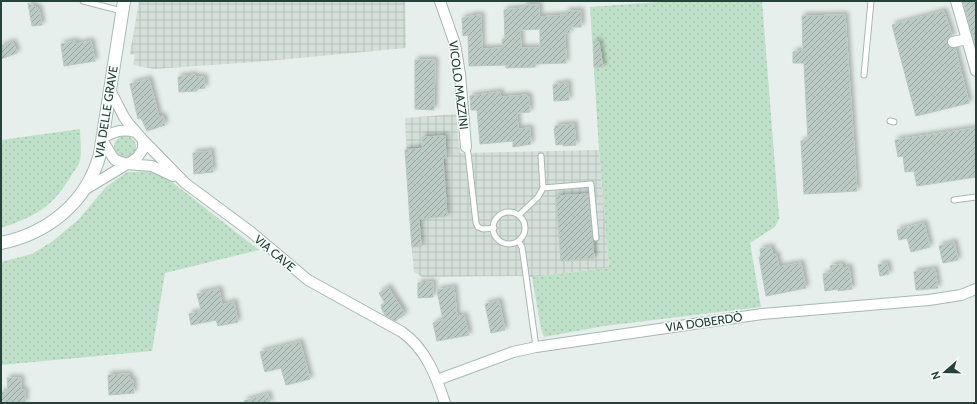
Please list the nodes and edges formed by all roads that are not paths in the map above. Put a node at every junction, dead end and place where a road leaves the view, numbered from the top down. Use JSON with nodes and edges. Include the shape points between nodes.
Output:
{"nodes":[{"id":1,"x":83,"y":1,"type":"edge"},
{"id":2,"x":440,"y":1,"type":"edge"},
{"id":3,"x":871,"y":1,"type":"edge"},
{"id":4,"x":956,"y":1,"type":"edge"},
{"id":5,"x":123,"y":6,"type":"edge"},
{"id":6,"x":967,"y":39,"type":"junction"},
{"id":7,"x":953,"y":42,"type":"dead end"},
{"id":8,"x":976,"y":71,"type":"edge"},
{"id":9,"x":864,"y":75,"type":"dead end"},
{"id":10,"x":110,"y":90,"type":"junction"},
{"id":11,"x":135,"y":132,"type":"junction"},
{"id":12,"x":103,"y":139,"type":"junction"},
{"id":13,"x":143,"y":140,"type":"junction"},
{"id":14,"x":466,"y":147,"type":"joint"},
{"id":15,"x":541,"y":156,"type":"dead end"},
{"id":16,"x":127,"y":164,"type":"junction"},
{"id":17,"x":185,"y":183,"type":"junction"},
{"id":18,"x":543,"y":188,"type":"junction"},
{"id":19,"x":84,"y":190,"type":"junction"},
{"id":20,"x":976,"y":197,"type":"edge"},
{"id":21,"x":954,"y":200,"type":"dead end"},
{"id":22,"x":519,"y":215,"type":"junction"},
{"id":23,"x":494,"y":228,"type":"junction"},
{"id":24,"x":596,"y":238,"type":"dead end"},
{"id":25,"x":518,"y":241,"type":"junction"},
{"id":26,"x":1,"y":243,"type":"edge"},
{"id":27,"x":976,"y":289,"type":"edge"},
{"id":28,"x":536,"y":347,"type":"junction"},
{"id":29,"x":437,"y":380,"type":"junction"},
{"id":30,"x":445,"y":403,"type":"edge"}],
"edges":[{"from":1,"to":5,"type":"lane"},
{"from":2,"to":14,"type":"street","name":"VICOLO MAZZINI","via":[[455,44]]},
{"from":3,"to":9,"type":"lane"},
{"from":4,"to":6,"type":"street"},
{"from":5,"to":10,"type":"main road","name":"VIA DELLE GRAVE"},
{"from":6,"to":7,"type":"street"},
{"from":6,"to":8,"type":"street"},
{"from":10,"to":11,"type":"street","name":"VIA CAVE"},
{"from":10,"to":12,"type":"main road","name":"VIA DELLE GRAVE"},
{"from":11,"to":12,"type":"street","via":[[125,129]]},
{"from":11,"to":13,"type":"street","name":"VIA CAVE"},
{"from":12,"to":16,"type":"street","via":[[108,152],[115,160]]},
{"from":12,"to":19,"type":"main road","name":"VIA DELLE GRAVE","via":[[97,166]]},
{"from":13,"to":16,"type":"street","via":[[141,153]]},
{"from":13,"to":17,"type":"street","name":"VIA CAVE"},
{"from":14,"to":23,"type":"lane","via":[[476,223],[483,229]]},
{"from":15,"to":18,"type":"lane"},
{"from":16,"to":17,"type":"street","via":[[152,166]]},
{"from":16,"to":19,"type":"street"},
{"from":17,"to":29,"type":"street","name":"VIA CAVE","via":[[251,232],[308,280],[410,338],[426,357]]},
{"from":18,"to":22,"type":"lane","via":[[538,197]]},
{"from":18,"to":24,"type":"lane","via":[[591,184]]},
{"from":19,"to":26,"type":"main road","name":"VIA DELLE GRAVE","via":[[71,206],[39,231]]},
{"from":20,"to":21,"type":"lane"},
{"from":22,"to":23,"type":"lane","via":[[510,212],[501,214]]},
{"from":22,"to":25,"type":"lane","via":[[525,228],[522,238]]},
{"from":23,"to":25,"type":"lane","via":[[495,234],[502,242]]},
{"from":25,"to":28,"type":"lane","via":[[522,247]]},
{"from":27,"to":28,"type":"street","name":"VIA DOBERDÒ","via":[[960,295],[929,300],[762,314]]},
{"from":28,"to":29,"type":"street","name":"VIA DOBERDÒ","via":[[501,356]]},
{"from":29,"to":30,"type":"street","name":"VIA CAVE"}]}
